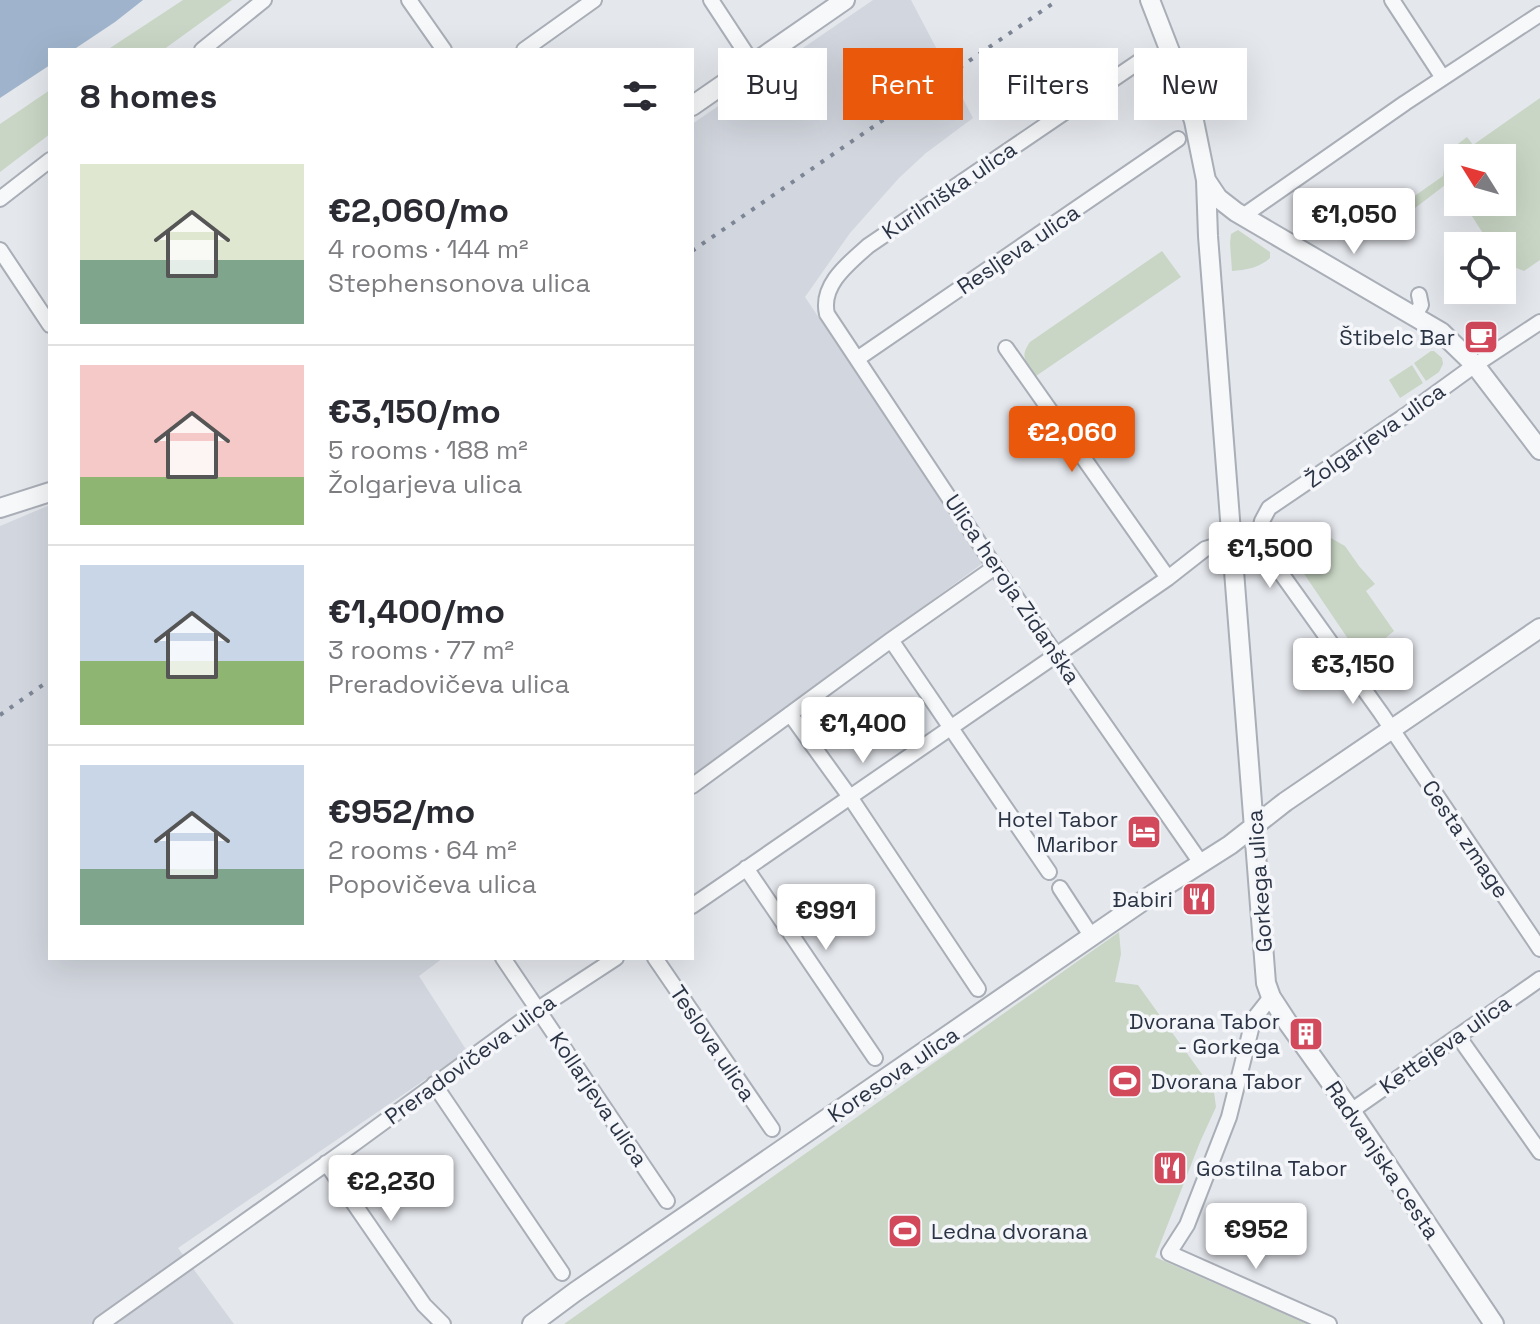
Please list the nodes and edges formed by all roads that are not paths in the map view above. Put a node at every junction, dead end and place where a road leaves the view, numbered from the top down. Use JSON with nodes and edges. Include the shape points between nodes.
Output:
{"nodes":[{"id":1,"x":264,"y":0,"type":"edge"},
{"id":2,"x":409,"y":0,"type":"edge"},
{"id":3,"x":594,"y":0,"type":"edge"},
{"id":4,"x":711,"y":0,"type":"edge"},
{"id":5,"x":845,"y":0,"type":"edge"},
{"id":6,"x":1150,"y":0,"type":"edge"},
{"id":7,"x":1392,"y":0,"type":"edge"},
{"id":8,"x":1540,"y":14,"type":"edge"},
{"id":9,"x":204,"y":48,"type":"edge"},
{"id":10,"x":443,"y":48,"type":"edge"},
{"id":11,"x":527,"y":48,"type":"edge"},
{"id":12,"x":742,"y":48,"type":"edge"},
{"id":13,"x":776,"y":48,"type":"edge"},
{"id":14,"x":1134,"y":65,"type":"edge"},
{"id":15,"x":1443,"y":78,"type":"junction"},
{"id":16,"x":718,"y":88,"type":"edge"},
{"id":17,"x":694,"y":105,"type":"edge"},
{"id":18,"x":1178,"y":139,"type":"dead end"},
{"id":19,"x":48,"y":162,"type":"edge"},
{"id":20,"x":1206,"y":180,"type":"junction"},
{"id":21,"x":0,"y":199,"type":"edge"},
{"id":22,"x":1243,"y":216,"type":"junction"},
{"id":23,"x":0,"y":250,"type":"edge"},
{"id":24,"x":1419,"y":295,"type":"dead end"},
{"id":25,"x":827,"y":314,"type":"joint"},
{"id":26,"x":1415,"y":315,"type":"junction"},
{"id":27,"x":48,"y":322,"type":"edge"},
{"id":28,"x":1540,"y":322,"type":"edge"},
{"id":29,"x":1006,"y":348,"type":"dead end"},
{"id":30,"x":857,"y":359,"type":"junction"},
{"id":31,"x":1475,"y":365,"type":"junction"},
{"id":32,"x":1540,"y":450,"type":"edge"},
{"id":33,"x":48,"y":493,"type":"edge"},
{"id":34,"x":0,"y":508,"type":"edge"},
{"id":35,"x":1231,"y":541,"type":"junction"},
{"id":36,"x":995,"y":567,"type":"junction"},
{"id":37,"x":1168,"y":578,"type":"junction"},
{"id":38,"x":1540,"y":628,"type":"edge"},
{"id":39,"x":891,"y":640,"type":"junction"},
{"id":40,"x":1057,"y":654,"type":"junction"},
{"id":41,"x":790,"y":714,"type":"junction"},
{"id":42,"x":951,"y":728,"type":"junction"},
{"id":43,"x":1392,"y":730,"type":"junction"},
{"id":44,"x":694,"y":785,"type":"edge"},
{"id":45,"x":850,"y":797,"type":"junction"},
{"id":46,"x":1255,"y":827,"type":"junction"},
{"id":47,"x":1201,"y":863,"type":"junction"},
{"id":48,"x":746,"y":868,"type":"junction"},
{"id":49,"x":1049,"y":872,"type":"dead end"},
{"id":50,"x":1060,"y":888,"type":"dead end"},
{"id":51,"x":694,"y":905,"type":"edge"},
{"id":52,"x":1092,"y":937,"type":"junction"},
{"id":53,"x":1540,"y":949,"type":"edge"},
{"id":54,"x":504,"y":960,"type":"edge"},
{"id":55,"x":613,"y":960,"type":"edge"},
{"id":56,"x":656,"y":960,"type":"edge"},
{"id":57,"x":1540,"y":979,"type":"edge"},
{"id":58,"x":978,"y":989,"type":"dead end"},
{"id":59,"x":1271,"y":997,"type":"junction"},
{"id":60,"x":538,"y":1009,"type":"junction"},
{"id":61,"x":1458,"y":1036,"type":"junction"},
{"id":62,"x":875,"y":1058,"type":"dead end"},
{"id":63,"x":434,"y":1084,"type":"junction"},
{"id":64,"x":1351,"y":1111,"type":"junction"},
{"id":65,"x":772,"y":1129,"type":"dead end"},
{"id":66,"x":1540,"y":1152,"type":"edge"},
{"id":67,"x":326,"y":1163,"type":"junction"},
{"id":68,"x":667,"y":1201,"type":"dead end"},
{"id":69,"x":562,"y":1273,"type":"dead end"},
{"id":70,"x":424,"y":1305,"type":"junction"},
{"id":71,"x":101,"y":1324,"type":"edge"},
{"id":72,"x":432,"y":1324,"type":"edge"},
{"id":73,"x":443,"y":1324,"type":"edge"},
{"id":74,"x":532,"y":1324,"type":"edge"},
{"id":75,"x":1329,"y":1324,"type":"edge"},
{"id":76,"x":1494,"y":1324,"type":"edge"}],
"edges":[{"from":1,"to":9,"type":"street"},
{"from":2,"to":10,"type":"street"},
{"from":3,"to":11,"type":"street"},
{"from":4,"to":12,"type":"street"},
{"from":5,"to":13,"type":"street"},
{"from":6,"to":20,"type":"street","via":[[1190,108]]},
{"from":7,"to":15,"type":"street"},
{"from":8,"to":15,"type":"street"},
{"from":14,"to":25,"type":"street","name":"Kurilniška ulica","via":[[868,246],[830,286]]},
{"from":15,"to":22,"type":"street"},
{"from":16,"to":17,"type":"street"},
{"from":18,"to":30,"type":"street","name":"Resljeva ulica"},
{"from":19,"to":21,"type":"street"},
{"from":20,"to":22,"type":"street","via":[[1218,198]]},
{"from":20,"to":35,"type":"street","name":"Gorkega ulica"},
{"from":22,"to":26,"type":"street"},
{"from":23,"to":27,"type":"street"},
{"from":24,"to":26,"type":"street"},
{"from":25,"to":30,"type":"street","name":"Ulica heroja Zidanška"},
{"from":26,"to":31,"type":"street"},
{"from":28,"to":31,"type":"street","name":"Žolgarjeva ulica"},
{"from":29,"to":37,"type":"street"},
{"from":30,"to":36,"type":"street","name":"Ulica heroja Zidanška"},
{"from":31,"to":32,"type":"street"},
{"from":31,"to":43,"type":"street","name":"Žolgarjeva ulica","via":[[1269,508],[1262,521],[1260,530],[1273,562]]},
{"from":33,"to":34,"type":"street"},
{"from":35,"to":37,"type":"street","via":[[1205,549]]},
{"from":35,"to":46,"type":"street","name":"Gorkega ulica"},
{"from":36,"to":39,"type":"street"},
{"from":36,"to":40,"type":"street","name":"Ulica heroja Zidanška"},
{"from":37,"to":40,"type":"street"},
{"from":38,"to":43,"type":"street","name":"Koresova ulica"},
{"from":39,"to":41,"type":"street"},
{"from":39,"to":42,"type":"street"},
{"from":40,"to":42,"type":"street"},
{"from":40,"to":47,"type":"street","name":"Ulica heroja Zidanška"},
{"from":41,"to":44,"type":"street"},
{"from":41,"to":45,"type":"street"},
{"from":42,"to":45,"type":"street"},
{"from":42,"to":49,"type":"street"},
{"from":43,"to":46,"type":"street","name":"Koresova ulica"},
{"from":43,"to":53,"type":"street","name":"Cesta zmage"},
{"from":45,"to":48,"type":"street"},
{"from":45,"to":58,"type":"street"},
{"from":46,"to":47,"type":"street","name":"Koresova ulica"},
{"from":46,"to":59,"type":"street","name":"Gorkega ulica"},
{"from":47,"to":52,"type":"street","name":"Koresova ulica"},
{"from":48,"to":51,"type":"street"},
{"from":48,"to":62,"type":"street"},
{"from":50,"to":52,"type":"street"},
{"from":52,"to":74,"type":"street","name":"Koresova ulica"},
{"from":54,"to":60,"type":"street","name":"Kollarjeva ulica"},
{"from":55,"to":60,"type":"street","name":"Preradovičeva ulica"},
{"from":56,"to":65,"type":"street","name":"Teslova ulica"},
{"from":57,"to":61,"type":"street","name":"Kettejeva ulica"},
{"from":59,"to":64,"type":"street","name":"Radvanjska cesta"},
{"from":59,"to":75,"type":"street","via":[[1252,1025],[1229,1117],[1187,1225],[1169,1253]]},
{"from":60,"to":63,"type":"street","name":"Preradovičeva ulica"},
{"from":60,"to":68,"type":"street","name":"Kollarjeva ulica"},
{"from":61,"to":64,"type":"street","name":"Kettejeva ulica"},
{"from":61,"to":66,"type":"street"},
{"from":63,"to":67,"type":"street","name":"Preradovičeva ulica"},
{"from":63,"to":69,"type":"street"},
{"from":64,"to":76,"type":"street","name":"Radvanjska cesta"},
{"from":67,"to":70,"type":"street"},
{"from":67,"to":71,"type":"street","name":"Preradovičeva ulica"},
{"from":70,"to":72,"type":"street"},
{"from":70,"to":73,"type":"street"}]}
